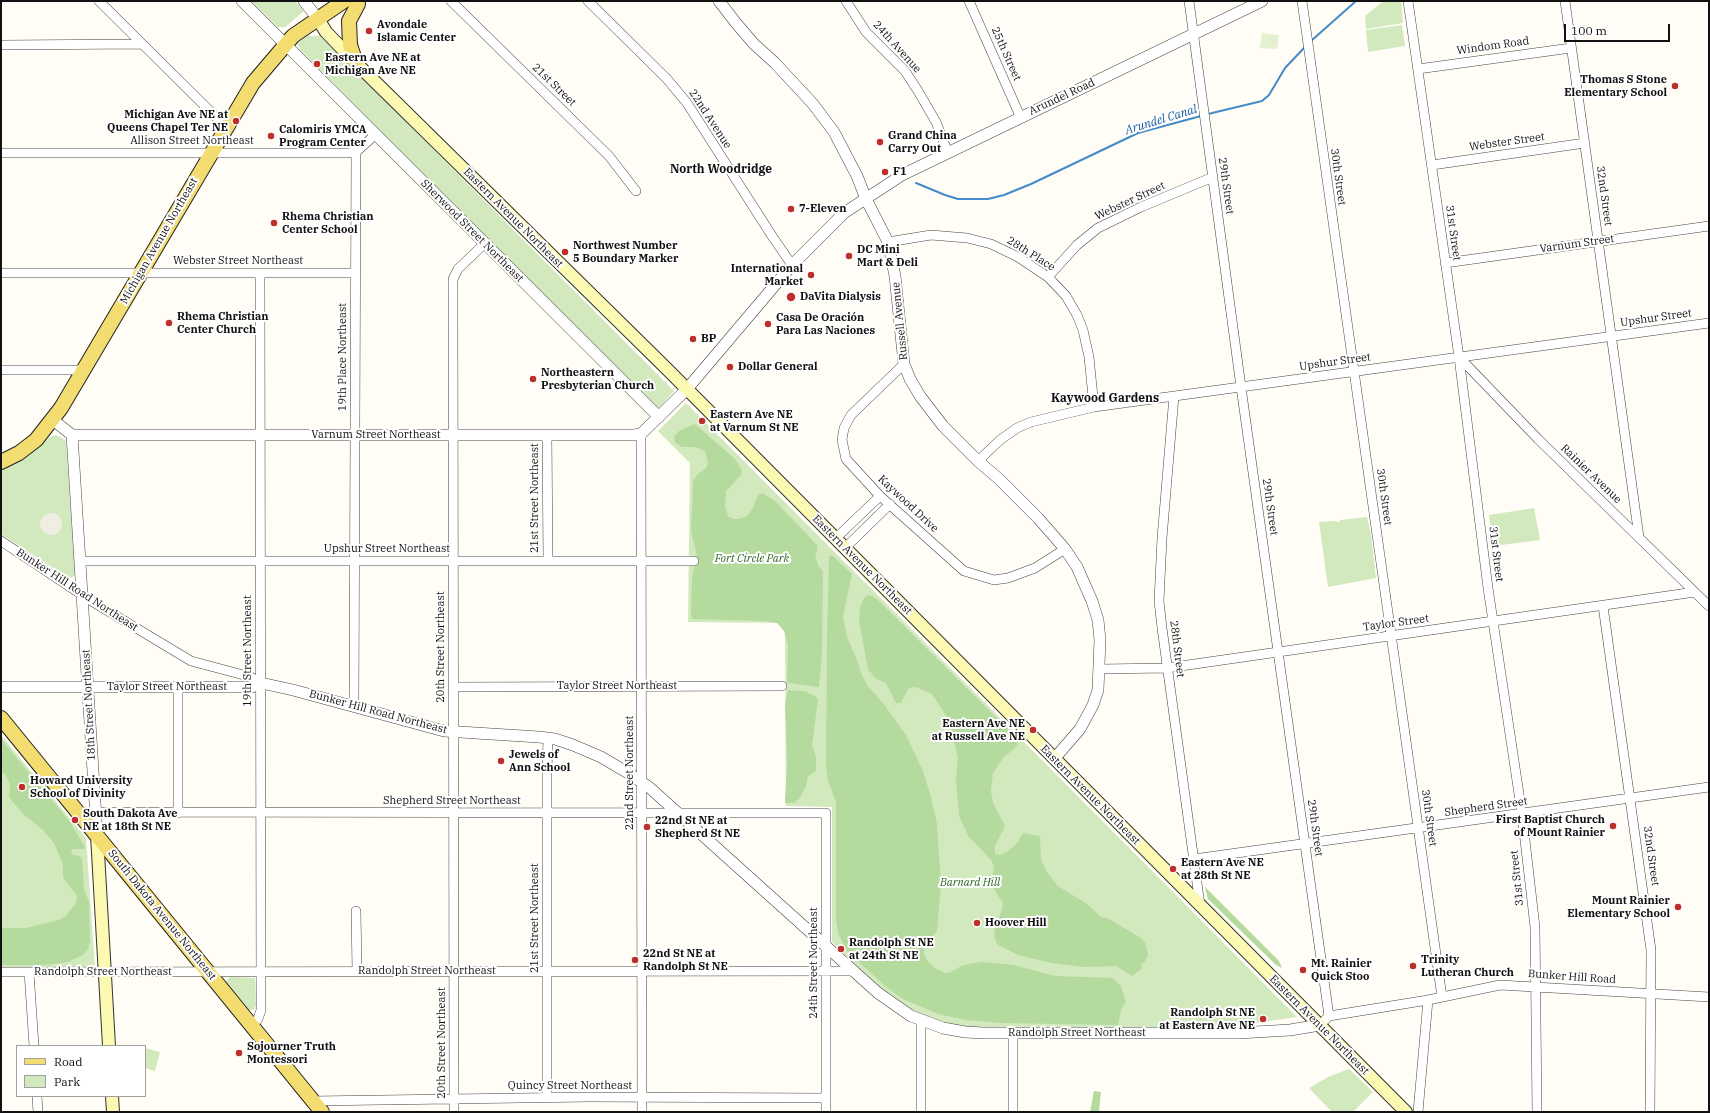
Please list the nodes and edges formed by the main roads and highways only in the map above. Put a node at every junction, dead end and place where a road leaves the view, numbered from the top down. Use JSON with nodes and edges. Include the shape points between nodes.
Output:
{"nodes":[{"id":1,"x":344,"y":1,"type":"edge"},
{"id":2,"x":362,"y":2,"type":"edge"},
{"id":3,"x":318,"y":19,"type":"junction"},
{"id":4,"x":356,"y":63,"type":"junction"},
{"id":5,"x":1,"y":462,"type":"edge"},
{"id":6,"x":1,"y":718,"type":"edge"},
{"id":7,"x":96,"y":835,"type":"junction"},
{"id":8,"x":109,"y":1045,"type":"edge"},
{"id":9,"x":112,"y":1097,"type":"edge"},
{"id":10,"x":113,"y":1112,"type":"edge"},
{"id":11,"x":322,"y":1112,"type":"edge"},
{"id":12,"x":1406,"y":1112,"type":"edge"}],
"edges":[{"from":1,"to":3,"type":"main road","name":"Michigan Avenue Northeast"},
{"from":2,"to":3,"type":"main road"},
{"from":2,"to":4,"type":"main road","via":[[349,22],[350,45]]},
{"from":3,"to":4,"type":"main road","name":"Eastern Avenue Northeast","via":[[326,32]]},
{"from":3,"to":5,"type":"main road","name":"Michigan Avenue Northeast","via":[[285,44],[253,83],[53,420],[27,447]]},
{"from":4,"to":12,"type":"main road","name":"Eastern Avenue Northeast","via":[[687,389]]},
{"from":6,"to":7,"type":"main road","name":"South Dakota Avenue Northeast"},
{"from":7,"to":8,"type":"main road","name":"18th Street Northeast"},
{"from":7,"to":11,"type":"main road","name":"South Dakota Avenue Northeast"},
{"from":9,"to":10,"type":"main road"}]}
